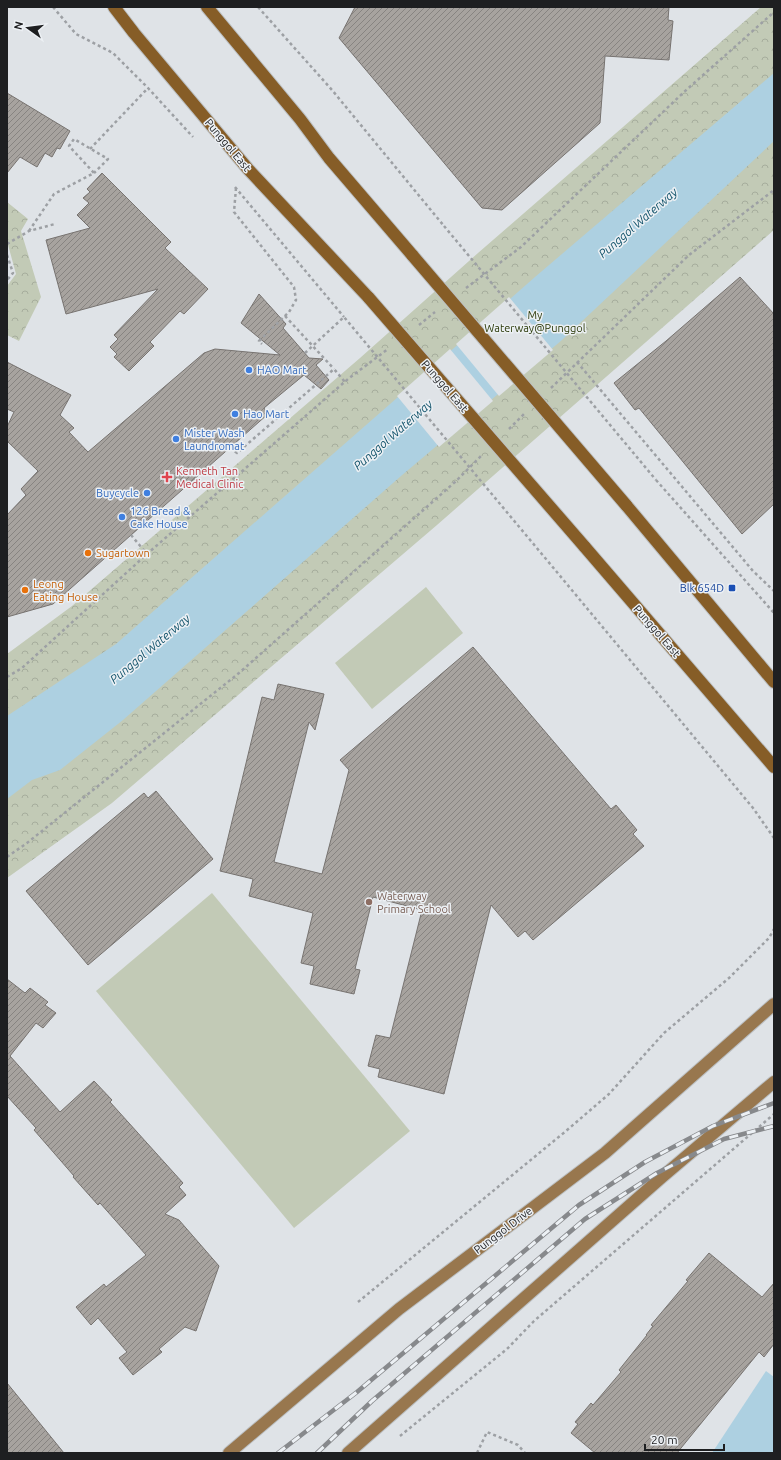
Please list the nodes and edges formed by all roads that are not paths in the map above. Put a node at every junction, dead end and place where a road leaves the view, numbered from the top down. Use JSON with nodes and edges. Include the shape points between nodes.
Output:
{"nodes":[{"id":1,"x":114,"y":7,"type":"edge"},
{"id":2,"x":207,"y":7,"type":"edge"},
{"id":3,"x":774,"y":682,"type":"edge"},
{"id":4,"x":774,"y":767,"type":"edge"},
{"id":5,"x":774,"y":1004,"type":"edge"},
{"id":6,"x":774,"y":1082,"type":"edge"},
{"id":7,"x":229,"y":1453,"type":"edge"},
{"id":8,"x":348,"y":1453,"type":"edge"}],
"edges":[{"from":1,"to":4,"type":"main road","name":"Punggol East","bridge":true,"via":[[248,169],[369,298]]},
{"from":2,"to":3,"type":"main road","bridge":true,"via":[[329,158]]},
{"from":5,"to":7,"type":"street","name":"Punggol Drive","via":[[605,1153],[399,1309]]},
{"from":6,"to":8,"type":"street"}]}
